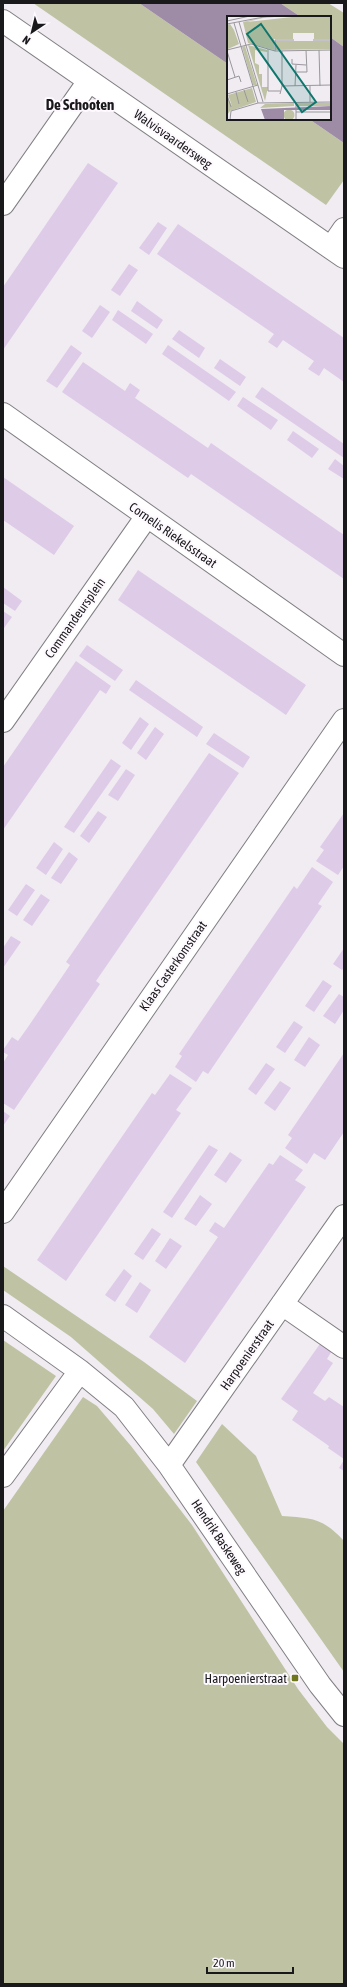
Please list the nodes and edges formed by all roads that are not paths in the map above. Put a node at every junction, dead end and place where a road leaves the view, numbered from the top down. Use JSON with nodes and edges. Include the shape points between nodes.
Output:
{"nodes":[{"id":1,"x":3,"y":21,"type":"edge"},
{"id":2,"x":89,"y":81,"type":"junction"},
{"id":3,"x":3,"y":204,"type":"edge"},
{"id":4,"x":344,"y":229,"type":"edge"},
{"id":5,"x":337,"y":253,"type":"edge"},
{"id":6,"x":3,"y":414,"type":"edge"},
{"id":7,"x":148,"y":516,"type":"junction"},
{"id":8,"x":344,"y":655,"type":"edge"},
{"id":9,"x":344,"y":720,"type":"edge"},
{"id":10,"x":3,"y":721,"type":"edge"},
{"id":11,"x":3,"y":1212,"type":"edge"},
{"id":12,"x":344,"y":1216,"type":"edge"},
{"id":13,"x":282,"y":1304,"type":"junction"},
{"id":14,"x":3,"y":1316,"type":"edge"},
{"id":15,"x":344,"y":1348,"type":"edge"},
{"id":16,"x":80,"y":1371,"type":"junction"},
{"id":17,"x":169,"y":1465,"type":"junction"},
{"id":18,"x":3,"y":1476,"type":"edge"},
{"id":19,"x":344,"y":1716,"type":"edge"}],
"edges":[{"from":1,"to":2,"type":"street","name":"Walvisvaardersweg"},
{"from":2,"to":3,"type":"street"},
{"from":2,"to":5,"type":"street","name":"Walvisvaardersweg"},
{"from":4,"to":5,"type":"street"},
{"from":6,"to":7,"type":"street","name":"Cornelis Riekelsstraat"},
{"from":7,"to":8,"type":"street","name":"Cornelis Riekelsstraat"},
{"from":7,"to":10,"type":"street","name":"Commandeursplein"},
{"from":9,"to":11,"type":"street","name":"Klaas Casterkomstraat"},
{"from":12,"to":13,"type":"street","name":"Harpoenierstraat"},
{"from":13,"to":15,"type":"street"},
{"from":13,"to":17,"type":"street","name":"Harpoenierstraat"},
{"from":14,"to":16,"type":"street","name":"Hendrik Baskeweg"},
{"from":16,"to":17,"type":"street","name":"Hendrik Baskeweg","via":[[124,1407]]},
{"from":16,"to":18,"type":"street"},
{"from":17,"to":19,"type":"street","name":"Hendrik Baskeweg"}]}
